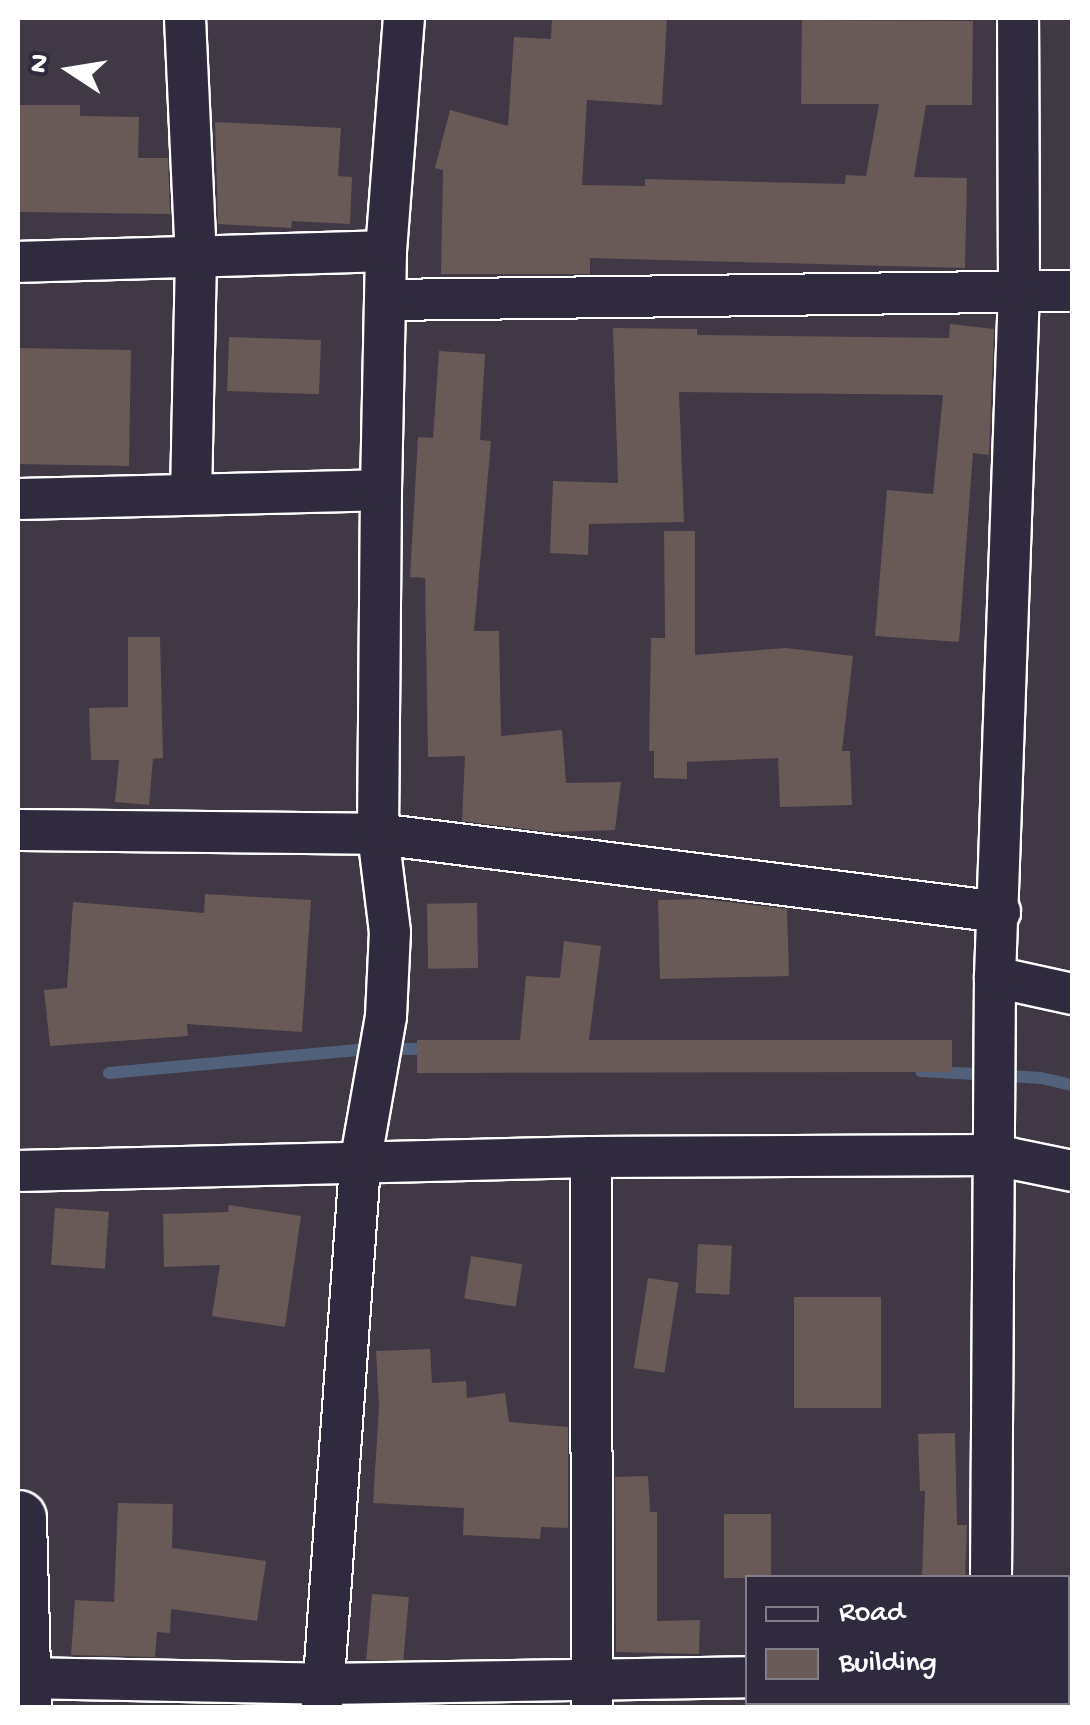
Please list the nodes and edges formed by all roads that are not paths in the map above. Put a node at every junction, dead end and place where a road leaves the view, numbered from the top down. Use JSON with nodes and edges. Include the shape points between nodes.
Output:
{"nodes":[{"id":1,"x":185,"y":18,"type":"edge"},
{"id":2,"x":404,"y":18,"type":"edge"},
{"id":3,"x":1018,"y":18,"type":"edge"},
{"id":4,"x":386,"y":251,"type":"junction"},
{"id":5,"x":196,"y":257,"type":"junction"},
{"id":6,"x":18,"y":262,"type":"edge"},
{"id":7,"x":1019,"y":290,"type":"junction"},
{"id":8,"x":1072,"y":291,"type":"edge"},
{"id":9,"x":386,"y":300,"type":"junction"},
{"id":10,"x":380,"y":490,"type":"junction"},
{"id":11,"x":191,"y":492,"type":"junction"},
{"id":12,"x":18,"y":498,"type":"edge"},
{"id":13,"x":18,"y":830,"type":"edge"},
{"id":14,"x":378,"y":834,"type":"junction"},
{"id":15,"x":1000,"y":912,"type":"junction"},
{"id":16,"x":995,"y":994,"type":"junction"},
{"id":17,"x":1072,"y":994,"type":"edge"},
{"id":18,"x":995,"y":1154,"type":"junction"},
{"id":19,"x":591,"y":1158,"type":"junction"},
{"id":20,"x":360,"y":1164,"type":"junction"},
{"id":21,"x":18,"y":1171,"type":"edge"},
{"id":22,"x":1072,"y":1171,"type":"edge"},
{"id":23,"x":18,"y":1518,"type":"edge"},
{"id":24,"x":992,"y":1575,"type":"edge"},
{"id":25,"x":745,"y":1677,"type":"edge"},
{"id":26,"x":23,"y":1692,"type":"edge"},
{"id":27,"x":592,"y":1695,"type":"edge"},
{"id":28,"x":323,"y":1696,"type":"edge"}],
"edges":[{"from":1,"to":5,"type":"street"},
{"from":2,"to":4,"type":"street"},
{"from":3,"to":7,"type":"street"},
{"from":4,"to":5,"type":"street"},
{"from":4,"to":9,"type":"street"},
{"from":5,"to":6,"type":"street"},
{"from":5,"to":11,"type":"street"},
{"from":7,"to":8,"type":"street"},
{"from":7,"to":9,"type":"street"},
{"from":7,"to":15,"type":"street"},
{"from":9,"to":10,"type":"street"},
{"from":10,"to":11,"type":"street"},
{"from":10,"to":14,"type":"street"},
{"from":11,"to":12,"type":"street"},
{"from":13,"to":14,"type":"street"},
{"from":14,"to":15,"type":"street"},
{"from":14,"to":20,"type":"street","via":[[390,932],[386,1016]]},
{"from":15,"to":16,"type":"street"},
{"from":16,"to":17,"type":"street"},
{"from":16,"to":18,"type":"street"},
{"from":18,"to":19,"type":"street"},
{"from":18,"to":22,"type":"street"},
{"from":18,"to":24,"type":"street"},
{"from":19,"to":20,"type":"street"},
{"from":19,"to":27,"type":"street"},
{"from":20,"to":21,"type":"street"},
{"from":20,"to":28,"type":"street"},
{"from":23,"to":26,"type":"main road"},
{"from":25,"to":27,"type":"street"},
{"from":26,"to":28,"type":"street"},
{"from":27,"to":28,"type":"street"}]}
